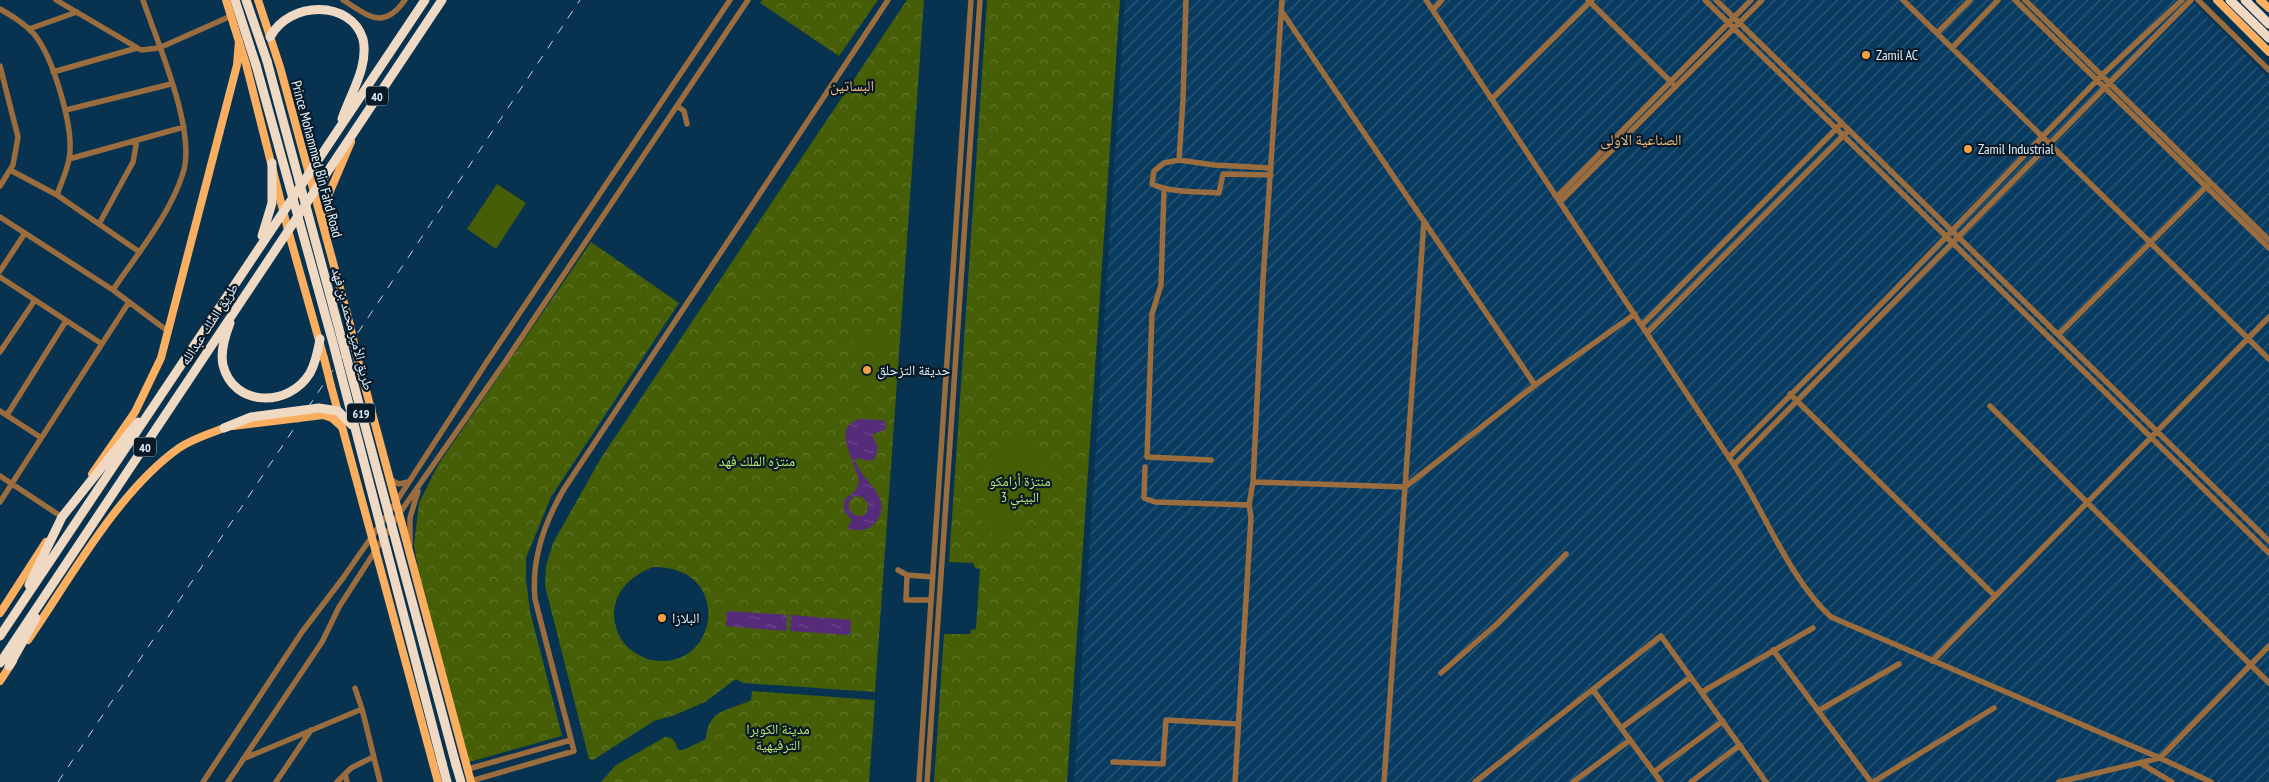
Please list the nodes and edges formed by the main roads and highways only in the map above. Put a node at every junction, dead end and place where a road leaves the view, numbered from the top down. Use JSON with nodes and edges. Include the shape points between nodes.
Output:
{"nodes":[{"id":1,"x":225,"y":0,"type":"edge"},
{"id":2,"x":235,"y":0,"type":"edge"},
{"id":3,"x":246,"y":0,"type":"edge"},
{"id":4,"x":258,"y":0,"type":"edge"},
{"id":5,"x":425,"y":0,"type":"edge"},
{"id":6,"x":442,"y":0,"type":"edge"},
{"id":7,"x":2217,"y":0,"type":"edge"},
{"id":8,"x":2230,"y":0,"type":"edge"},
{"id":9,"x":2245,"y":0,"type":"edge"},
{"id":10,"x":2260,"y":0,"type":"edge"},
{"id":11,"x":2269,"y":8,"type":"edge"},
{"id":12,"x":2269,"y":24,"type":"edge"},
{"id":13,"x":270,"y":37,"type":"junction"},
{"id":14,"x":2269,"y":38,"type":"edge"},
{"id":15,"x":239,"y":41,"type":"junction"},
{"id":16,"x":2269,"y":52,"type":"edge"},
{"id":17,"x":357,"y":126,"type":"junction"},
{"id":18,"x":338,"y":129,"type":"junction"},
{"id":19,"x":272,"y":163,"type":"junction"},
{"id":20,"x":308,"y":175,"type":"junction"},
{"id":21,"x":313,"y":192,"type":"junction"},
{"id":22,"x":284,"y":211,"type":"junction"},
{"id":23,"x":288,"y":230,"type":"junction"},
{"id":24,"x":258,"y":248,"type":"junction"},
{"id":25,"x":328,"y":248,"type":"junction"},
{"id":26,"x":236,"y":308,"type":"junction"},
{"id":27,"x":320,"y":339,"type":"junction"},
{"id":28,"x":172,"y":379,"type":"junction"},
{"id":29,"x":342,"y":427,"type":"junction"},
{"id":30,"x":354,"y":427,"type":"junction"},
{"id":31,"x":224,"y":428,"type":"junction"},
{"id":32,"x":62,"y":517,"type":"junction"},
{"id":33,"x":58,"y":573,"type":"junction"},
{"id":34,"x":0,"y":614,"type":"edge"},
{"id":35,"x":14,"y":615,"type":"junction"},
{"id":36,"x":0,"y":636,"type":"edge"},
{"id":37,"x":0,"y":662,"type":"edge"},
{"id":38,"x":10,"y":666,"type":"junction"},
{"id":39,"x":0,"y":680,"type":"edge"},
{"id":40,"x":471,"y":781,"type":"edge"},
{"id":41,"x":438,"y":782,"type":"edge"},
{"id":42,"x":447,"y":782,"type":"edge"},
{"id":43,"x":461,"y":782,"type":"edge"}],
"edges":[{"from":1,"to":15,"type":"main road"},
{"from":2,"to":30,"type":"highway","name":"طريق الأمير محمد بن فهد","number":"619","bridge":true,"via":[[256,65]]},
{"from":3,"to":43,"type":"highway","name":"طريق الأمير محمد بن فهد","number":"619","bridge":true,"via":[[266,61]]},
{"from":4,"to":13,"type":"main road","name":"Prince Mohammed Bin Fahd Road"},
{"from":5,"to":18,"type":"highway","name":"طريق الملك عبدالله","number":"40"},
{"from":6,"to":17,"type":"highway","name":"طريق الملك عبدالله","number":"40"},
{"from":7,"to":16,"type":"main road"},
{"from":8,"to":14,"type":"highway"},
{"from":9,"to":12,"type":"highway"},
{"from":10,"to":11,"type":"main road"},
{"from":13,"to":18,"type":"highway","via":[[278,21],[301,4],[327,3],[352,17],[363,40],[364,57]]},
{"from":13,"to":20,"type":"main road","name":"Prince Mohammed Bin Fahd Road"},
{"from":15,"to":19,"type":"main road"},
{"from":15,"to":32,"type":"main road","via":[[237,65],[169,332],[150,386]]},
{"from":17,"to":21,"type":"highway","name":"طريق الملك عبدالله","number":"40"},
{"from":17,"to":25,"type":"main road","via":[[328,196],[325,218]]},
{"from":18,"to":20,"type":"highway","name":"طريق الملك عبدالله","number":"40"},
{"from":19,"to":22,"type":"main road"},
{"from":19,"to":24,"type":"highway","via":[[272,203]]},
{"from":20,"to":21,"type":"main road","name":"Prince Mohammed Bin Fahd Road"},
{"from":20,"to":22,"type":"highway","name":"طريق الملك عبدالله","number":"40"},
{"from":21,"to":23,"type":"highway","name":"طريق الملك عبدالله","number":"40"},
{"from":21,"to":25,"type":"main road","name":"Prince Mohammed Bin Fahd Road"},
{"from":22,"to":23,"type":"main road"},
{"from":22,"to":24,"type":"highway","name":"طريق الملك عبدالله","number":"40"},
{"from":23,"to":26,"type":"highway","name":"طريق الملك عبدالله","number":"40"},
{"from":23,"to":27,"type":"main road"},
{"from":24,"to":28,"type":"highway","name":"طريق الملك عبدالله","number":"40"},
{"from":25,"to":40,"type":"main road","name":"Prince Mohammed Bin Fahd Road","bridge":true},
{"from":26,"to":27,"type":"highway","via":[[225,336],[222,363],[227,376],[245,393],[258,398],[277,398],[310,373]]},
{"from":26,"to":33,"type":"highway","name":"طريق الملك عبدالله","number":"40"},
{"from":27,"to":29,"type":"main road","bridge":true},
{"from":28,"to":32,"type":"highway"},
{"from":28,"to":35,"type":"highway","name":"طريق الملك عبدالله","number":"40"},
{"from":29,"to":31,"type":"main road","bridge":true,"via":[[323,415]]},
{"from":29,"to":41,"type":"main road"},
{"from":30,"to":31,"type":"highway","bridge":true,"via":[[338,412],[319,408],[251,417]]},
{"from":30,"to":42,"type":"highway","name":"طريق الأمير محمد بن فهد","number":"619","bridge":true},
{"from":31,"to":38,"type":"main road","via":[[194,440],[167,457],[131,494]]},
{"from":32,"to":34,"type":"main road"},
{"from":32,"to":35,"type":"highway"},
{"from":33,"to":37,"type":"highway","name":"طريق الملك عبدالله","number":"40"},
{"from":33,"to":38,"type":"highway"},
{"from":35,"to":36,"type":"highway","name":"طريق الملك عبدالله","number":"40"},
{"from":38,"to":39,"type":"main road"}]}
